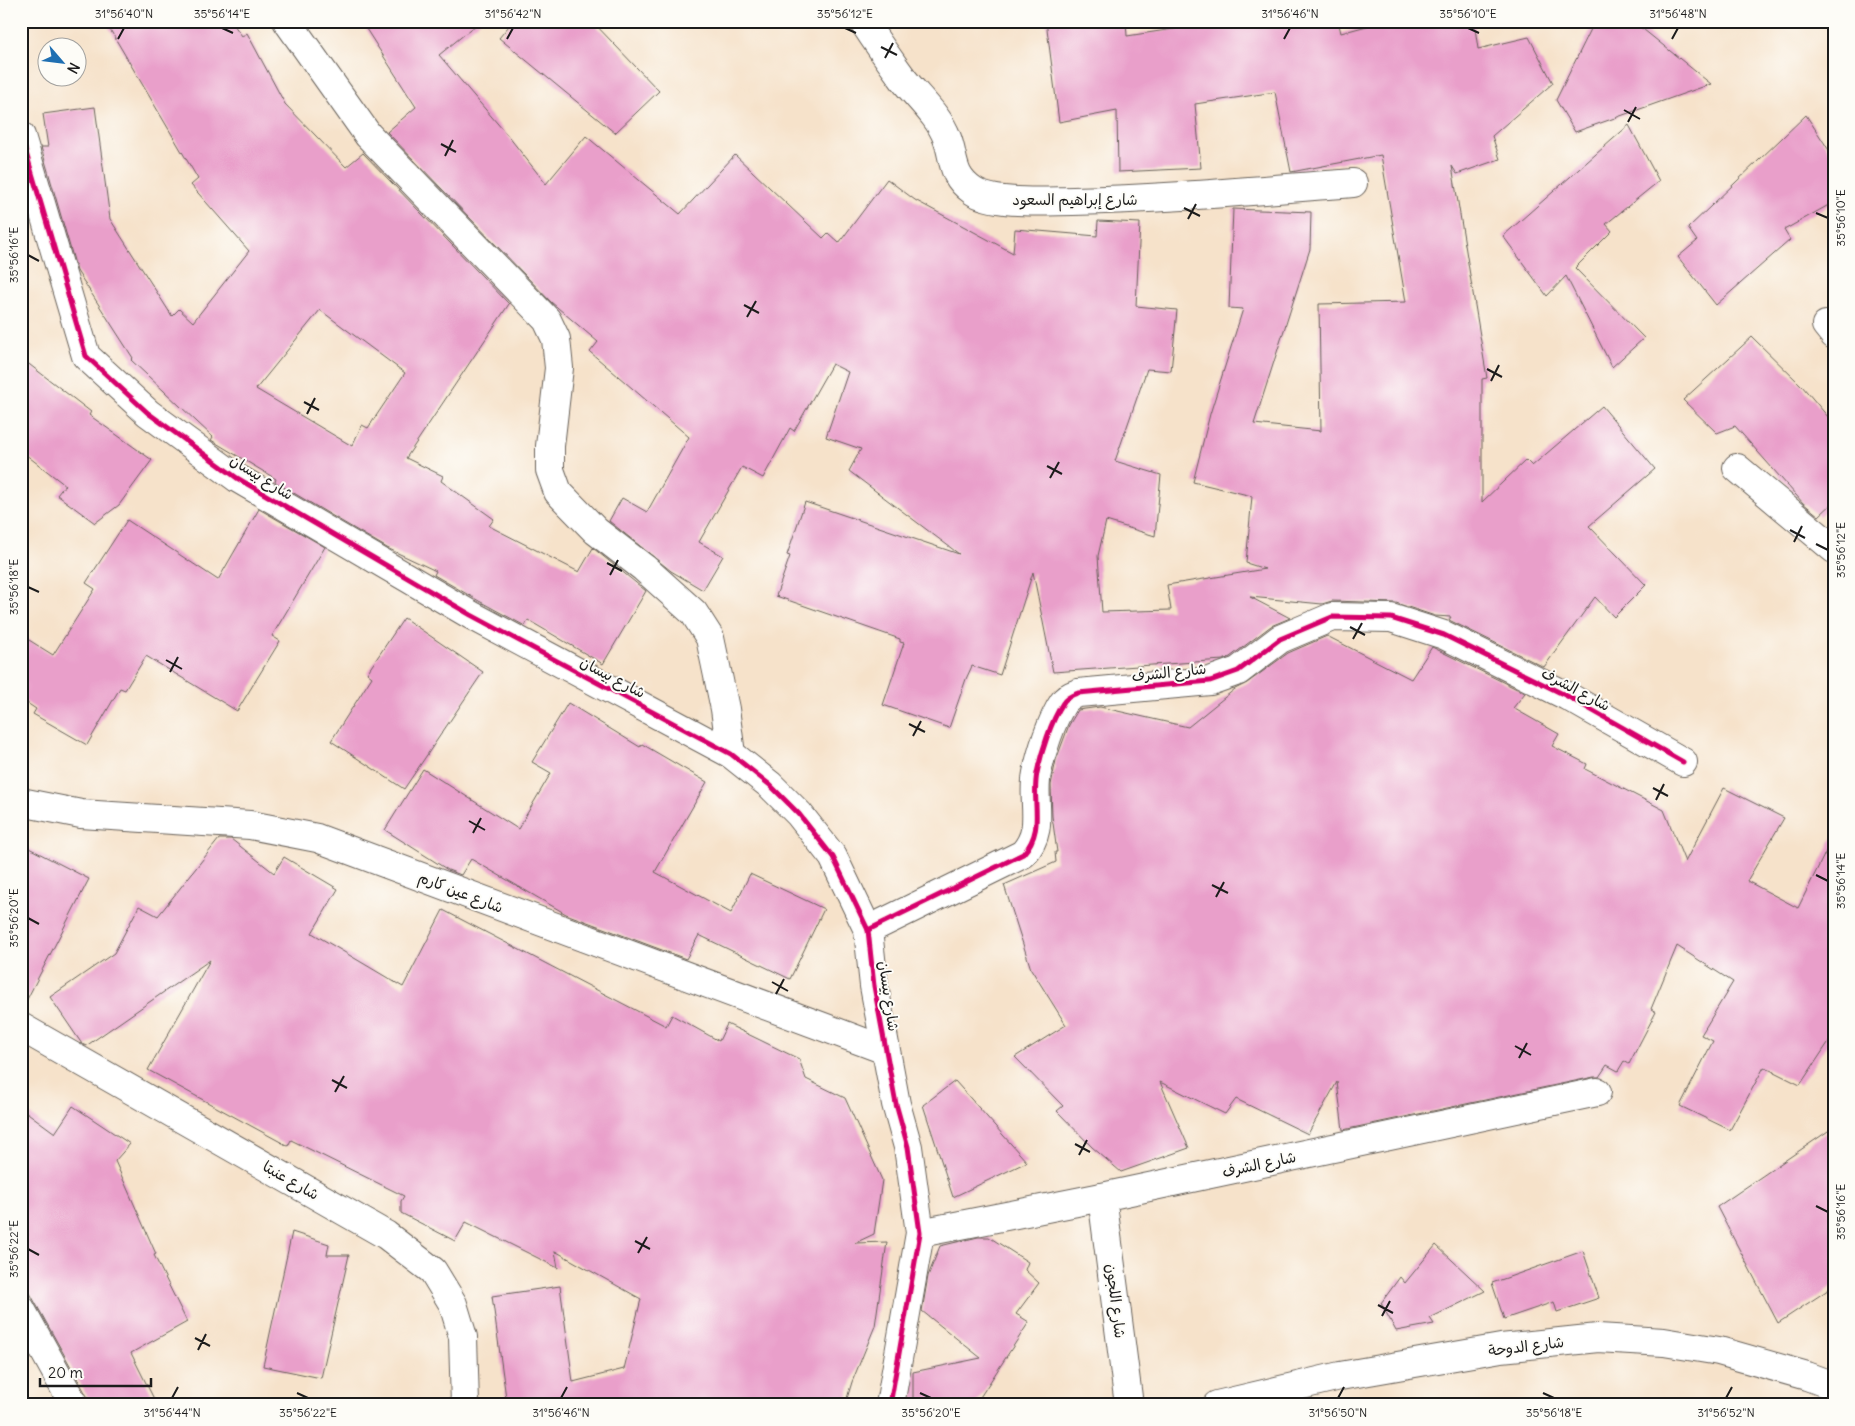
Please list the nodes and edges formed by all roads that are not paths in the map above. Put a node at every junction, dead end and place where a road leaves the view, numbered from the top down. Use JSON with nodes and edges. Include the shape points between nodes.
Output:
{"nodes":[{"id":1,"x":287,"y":21,"type":"edge"},
{"id":2,"x":863,"y":21,"type":"edge"},
{"id":3,"x":21,"y":136,"type":"edge"},
{"id":4,"x":1353,"y":183,"type":"dead end"},
{"id":5,"x":1737,"y":468,"type":"dead end"},
{"id":6,"x":1834,"y":549,"type":"edge"},
{"id":7,"x":731,"y":754,"type":"junction"},
{"id":8,"x":1683,"y":762,"type":"dead end"},
{"id":9,"x":21,"y":802,"type":"edge"},
{"id":10,"x":868,"y":930,"type":"junction"},
{"id":11,"x":21,"y":1027,"type":"edge"},
{"id":12,"x":885,"y":1050,"type":"junction"},
{"id":13,"x":1597,"y":1092,"type":"dead end"},
{"id":14,"x":1102,"y":1197,"type":"junction"},
{"id":15,"x":920,"y":1233,"type":"junction"},
{"id":16,"x":21,"y":1308,"type":"edge"},
{"id":17,"x":1834,"y":1386,"type":"edge"},
{"id":18,"x":74,"y":1405,"type":"edge"},
{"id":19,"x":465,"y":1405,"type":"edge"},
{"id":20,"x":890,"y":1405,"type":"edge"},
{"id":21,"x":1129,"y":1405,"type":"edge"},
{"id":22,"x":1216,"y":1405,"type":"edge"}],
"edges":[{"from":1,"to":7,"type":"street","via":[[368,135],[547,320],[556,339],[560,368],[550,446],[550,470],[558,492],[596,531],[694,613],[710,638]]},
{"from":2,"to":4,"type":"street","name":"شارع إبراهيم السعود","via":[[938,122],[947,138],[959,178],[973,191],[991,198],[1030,202],[1132,200]]},
{"from":3,"to":7,"type":"street","name":"شارع بيسان","via":[[86,356],[148,413],[237,478],[471,616]]},
{"from":5,"to":6,"type":"street"},
{"from":7,"to":10,"type":"street","name":"شارع بيسان","via":[[782,796],[833,857]]},
{"from":8,"to":10,"type":"street","name":"شارع الشرف","via":[[1567,696],[1444,635],[1391,618],[1332,618],[1280,639],[1238,671],[1210,681],[1070,696],[1063,703],[1049,733],[1036,773],[1035,836],[1030,847],[1023,854]]},
{"from":9,"to":12,"type":"street","name":"شارع عين كارم","via":[[81,814],[250,825],[317,838]]},
{"from":10,"to":12,"type":"street","name":"شارع بيسان"},
{"from":11,"to":19,"type":"street","name":"شارع عنبتا","via":[[386,1235],[433,1271],[453,1304],[463,1337]]},
{"from":12,"to":15,"type":"street","name":"شارع بيسان","via":[[908,1147]]},
{"from":13,"to":14,"type":"street","name":"شارع الشرف"},
{"from":14,"to":15,"type":"street","name":"شارع الشرف"},
{"from":14,"to":21,"type":"street","name":"شارع اللجون"},
{"from":15,"to":20,"type":"street","name":"شارع بيسان"},
{"from":16,"to":18,"type":"street"},
{"from":17,"to":22,"type":"street","name":"شارع الدوحة","via":[[1719,1352],[1664,1342],[1598,1338],[1500,1348],[1340,1376]]}]}
